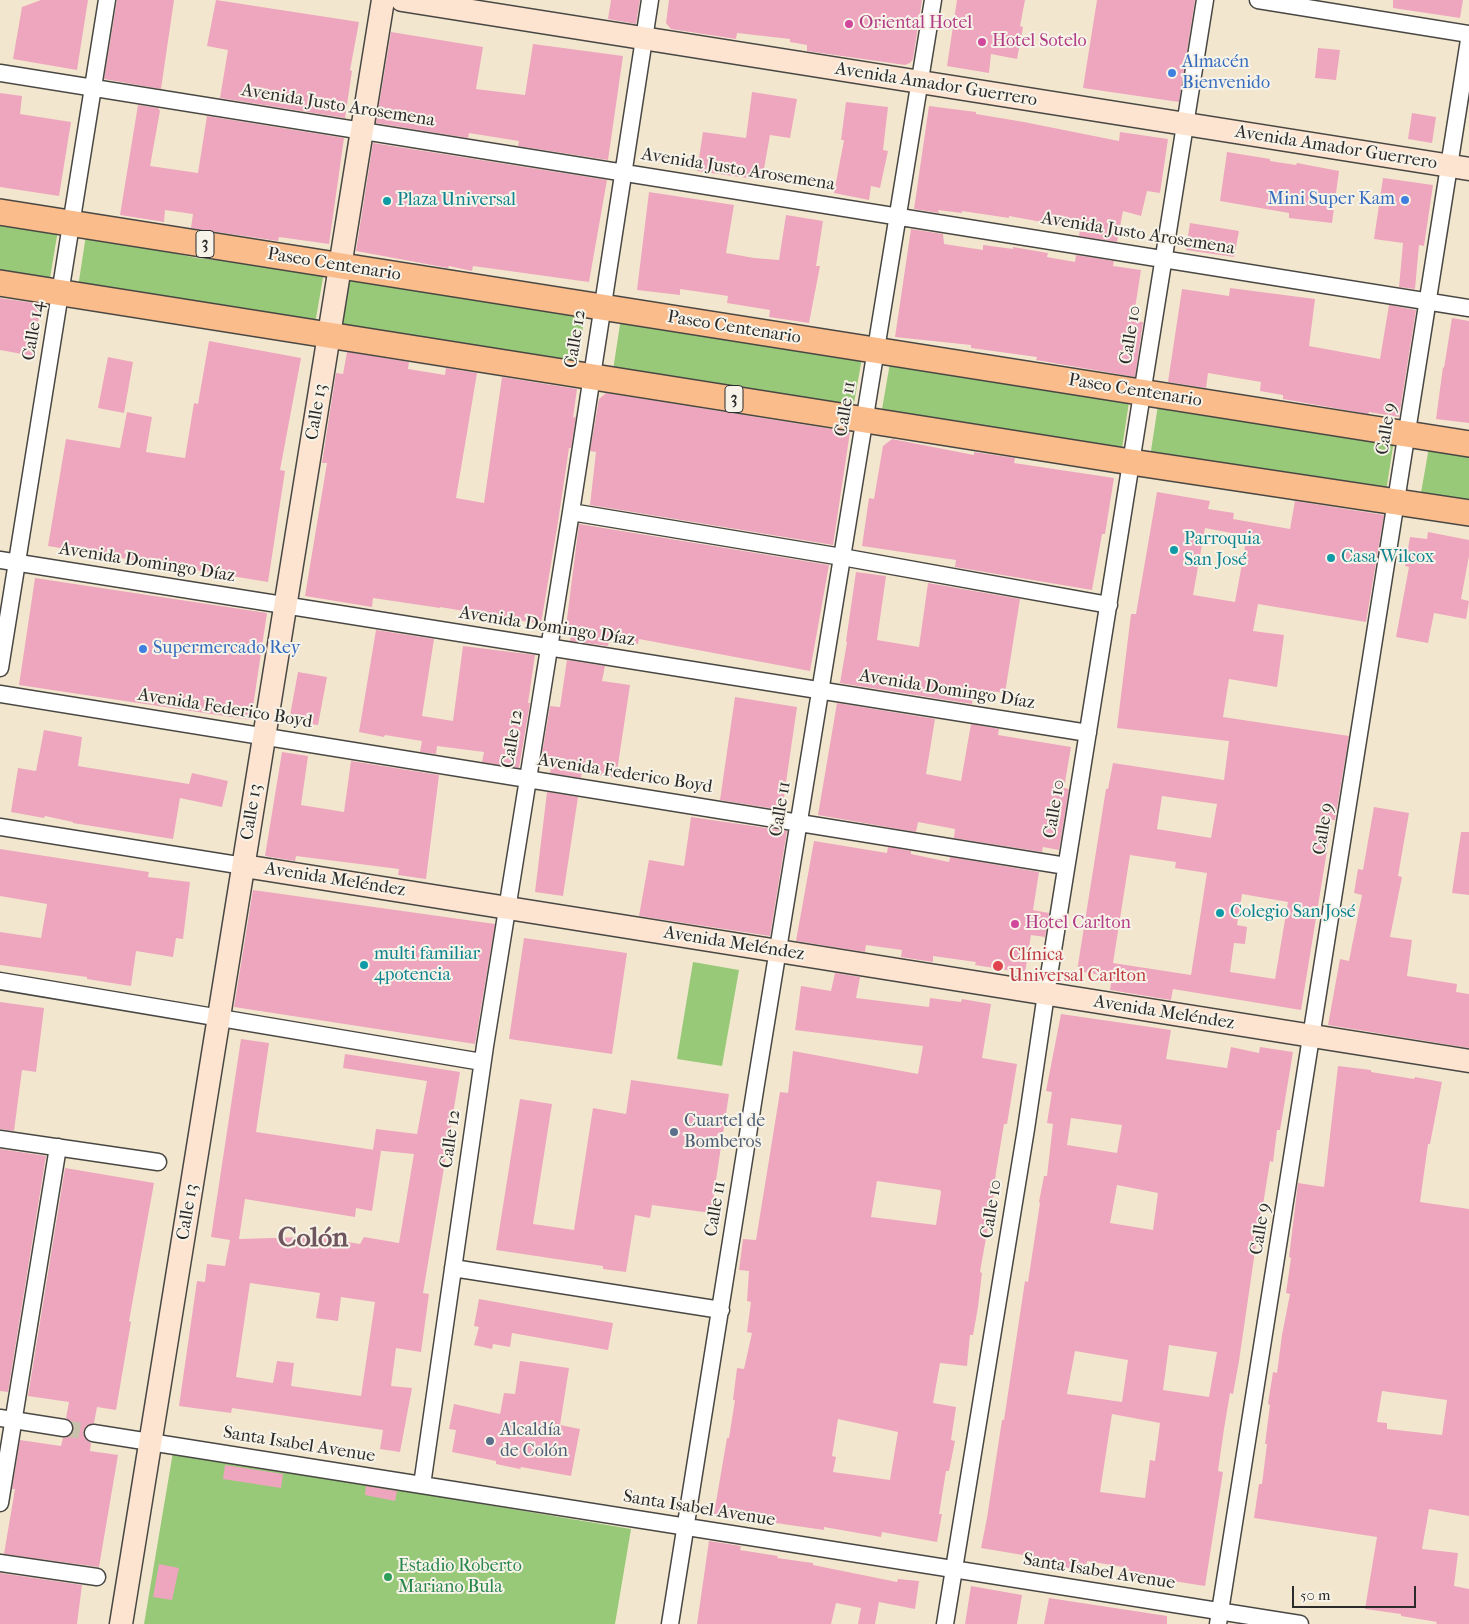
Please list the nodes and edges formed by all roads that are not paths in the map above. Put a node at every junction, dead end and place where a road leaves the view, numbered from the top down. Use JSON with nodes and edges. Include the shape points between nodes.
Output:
{"nodes":[{"id":1,"x":107,"y":0,"type":"edge"},
{"id":2,"x":383,"y":0,"type":"edge"},
{"id":3,"x":402,"y":0,"type":"edge"},
{"id":4,"x":650,"y":0,"type":"edge"},
{"id":5,"x":933,"y":0,"type":"edge"},
{"id":6,"x":1205,"y":0,"type":"edge"},
{"id":7,"x":1258,"y":0,"type":"edge"},
{"id":8,"x":1469,"y":34,"type":"edge"},
{"id":9,"x":644,"y":38,"type":"junction"},
{"id":10,"x":1469,"y":40,"type":"edge"},
{"id":11,"x":0,"y":72,"type":"edge"},
{"id":12,"x":919,"y":82,"type":"junction"},
{"id":13,"x":92,"y":88,"type":"junction"},
{"id":14,"x":1185,"y":124,"type":"junction"},
{"id":15,"x":362,"y":130,"type":"junction"},
{"id":16,"x":1459,"y":168,"type":"edge"},
{"id":17,"x":622,"y":172,"type":"junction"},
{"id":18,"x":0,"y":212,"type":"edge"},
{"id":19,"x":898,"y":216,"type":"junction"},
{"id":20,"x":70,"y":222,"type":"junction"},
{"id":21,"x":1164,"y":258,"type":"junction"},
{"id":22,"x":340,"y":266,"type":"junction"},
{"id":23,"x":0,"y":283,"type":"edge"},
{"id":24,"x":60,"y":292,"type":"junction"},
{"id":25,"x":1428,"y":301,"type":"junction"},
{"id":26,"x":601,"y":307,"type":"junction"},
{"id":27,"x":1469,"y":308,"type":"edge"},
{"id":28,"x":329,"y":335,"type":"junction"},
{"id":29,"x":876,"y":350,"type":"junction"},
{"id":30,"x":590,"y":376,"type":"junction"},
{"id":31,"x":1142,"y":392,"type":"junction"},
{"id":32,"x":865,"y":420,"type":"junction"},
{"id":33,"x":1406,"y":434,"type":"junction"},
{"id":34,"x":1469,"y":444,"type":"edge"},
{"id":35,"x":1131,"y":462,"type":"junction"},
{"id":36,"x":1397,"y":502,"type":"junction"},
{"id":37,"x":571,"y":512,"type":"junction"},
{"id":38,"x":1469,"y":513,"type":"edge"},
{"id":39,"x":842,"y":557,"type":"junction"},
{"id":40,"x":0,"y":560,"type":"edge"},
{"id":41,"x":17,"y":563,"type":"junction"},
{"id":42,"x":1109,"y":605,"type":"junction"},
{"id":43,"x":286,"y":606,"type":"junction"},
{"id":44,"x":548,"y":647,"type":"junction"},
{"id":45,"x":0,"y":668,"type":"edge"},
{"id":46,"x":821,"y":690,"type":"junction"},
{"id":47,"x":0,"y":694,"type":"edge"},
{"id":48,"x":1088,"y":733,"type":"junction"},
{"id":49,"x":264,"y":735,"type":"junction"},
{"id":50,"x":527,"y":778,"type":"junction"},
{"id":51,"x":799,"y":823,"type":"junction"},
{"id":52,"x":0,"y":827,"type":"edge"},
{"id":53,"x":244,"y":866,"type":"junction"},
{"id":54,"x":1066,"y":866,"type":"junction"},
{"id":55,"x":506,"y":908,"type":"junction"},
{"id":56,"x":779,"y":951,"type":"junction"},
{"id":57,"x":0,"y":981,"type":"edge"},
{"id":58,"x":1046,"y":994,"type":"junction"},
{"id":59,"x":219,"y":1018,"type":"junction"},
{"id":60,"x":1311,"y":1036,"type":"junction"},
{"id":61,"x":1469,"y":1061,"type":"edge"},
{"id":62,"x":482,"y":1062,"type":"junction"},
{"id":63,"x":0,"y":1139,"type":"edge"},
{"id":64,"x":58,"y":1147,"type":"junction"},
{"id":65,"x":158,"y":1162,"type":"dead end"},
{"id":66,"x":453,"y":1268,"type":"junction"},
{"id":67,"x":720,"y":1310,"type":"junction"},
{"id":68,"x":7,"y":1420,"type":"edge"},
{"id":69,"x":64,"y":1428,"type":"tunnel mouth"},
{"id":70,"x":93,"y":1433,"type":"tunnel mouth"},
{"id":71,"x":151,"y":1442,"type":"junction"},
{"id":72,"x":422,"y":1484,"type":"junction"},
{"id":73,"x":0,"y":1503,"type":"edge"},
{"id":74,"x":686,"y":1527,"type":"junction"},
{"id":75,"x":0,"y":1563,"type":"edge"},
{"id":76,"x":954,"y":1569,"type":"junction"},
{"id":77,"x":97,"y":1577,"type":"dead end"},
{"id":78,"x":1219,"y":1618,"type":"edge"},
{"id":79,"x":122,"y":1624,"type":"edge"},
{"id":80,"x":670,"y":1624,"type":"edge"},
{"id":81,"x":945,"y":1624,"type":"edge"},
{"id":82,"x":1300,"y":1624,"type":"edge"}],
"edges":[{"from":1,"to":13,"type":"street","name":"Calle 14"},
{"from":2,"to":15,"type":"main road","name":"Calle 13"},
{"from":3,"to":9,"type":"main road","name":"Avenida Amador Guerrero"},
{"from":4,"to":9,"type":"street","name":"Calle 12"},
{"from":5,"to":12,"type":"street","name":"Calle 11"},
{"from":6,"to":14,"type":"street","name":"Calle 10"},
{"from":7,"to":8,"type":"street"},
{"from":9,"to":12,"type":"main road","name":"Avenida Amador Guerrero"},
{"from":9,"to":17,"type":"street","name":"Calle 12"},
{"from":10,"to":16,"type":"street","name":"Calle 9"},
{"from":11,"to":13,"type":"street","name":"Avenida Justo Arosemena"},
{"from":12,"to":14,"type":"main road","name":"Avenida Amador Guerrero"},
{"from":12,"to":19,"type":"street","name":"Calle 11"},
{"from":13,"to":15,"type":"street","name":"Avenida Justo Arosemena"},
{"from":13,"to":20,"type":"street","name":"Calle 14"},
{"from":14,"to":16,"type":"main road","name":"Avenida Amador Guerrero"},
{"from":14,"to":21,"type":"street","name":"Calle 10"},
{"from":15,"to":17,"type":"street","name":"Avenida Justo Arosemena"},
{"from":15,"to":22,"type":"main road","name":"Calle 13"},
{"from":16,"to":25,"type":"street","name":"Calle 9"},
{"from":17,"to":19,"type":"street","name":"Avenida Justo Arosemena"},
{"from":17,"to":26,"type":"street","name":"Calle 12"},
{"from":18,"to":20,"type":"main road","name":"Paseo Centenario","number":"3"},
{"from":19,"to":21,"type":"street","name":"Avenida Justo Arosemena"},
{"from":19,"to":29,"type":"street","name":"Calle 11"},
{"from":20,"to":22,"type":"main road","name":"Paseo Centenario","number":"3"},
{"from":20,"to":24,"type":"street","name":"Calle 14"},
{"from":21,"to":25,"type":"street","name":"Avenida Justo Arosemena"},
{"from":21,"to":31,"type":"street","name":"Calle 10"},
{"from":22,"to":26,"type":"main road","name":"Paseo Centenario","number":"3"},
{"from":22,"to":28,"type":"main road","name":"Calle 13"},
{"from":23,"to":24,"type":"main road","number":"3"},
{"from":24,"to":28,"type":"main road","number":"3"},
{"from":24,"to":41,"type":"street","name":"Calle 14"},
{"from":25,"to":27,"type":"street","name":"Avenida Justo Arosemena"},
{"from":25,"to":33,"type":"street","name":"Calle 9"},
{"from":26,"to":29,"type":"main road","name":"Paseo Centenario","number":"3"},
{"from":26,"to":30,"type":"street","name":"Calle 12"},
{"from":28,"to":30,"type":"main road","number":"3"},
{"from":28,"to":43,"type":"main road","name":"Calle 13"},
{"from":29,"to":31,"type":"main road","name":"Paseo Centenario","number":"3"},
{"from":29,"to":32,"type":"street","name":"Calle 11"},
{"from":30,"to":32,"type":"main road","number":"3"},
{"from":30,"to":37,"type":"street","name":"Calle 12"},
{"from":31,"to":33,"type":"main road","name":"Paseo Centenario","number":"3"},
{"from":31,"to":35,"type":"street","name":"Calle 10"},
{"from":32,"to":35,"type":"main road","number":"3"},
{"from":32,"to":39,"type":"street","name":"Calle 11"},
{"from":33,"to":34,"type":"main road","name":"Paseo Centenario","number":"3"},
{"from":33,"to":36,"type":"street","name":"Calle 9"},
{"from":35,"to":36,"type":"main road","number":"3"},
{"from":35,"to":42,"type":"street","name":"Calle 10"},
{"from":36,"to":38,"type":"main road","number":"3"},
{"from":36,"to":60,"type":"street","name":"Calle 9"},
{"from":37,"to":39,"type":"street"},
{"from":37,"to":44,"type":"street","name":"Calle 12"},
{"from":39,"to":42,"type":"street"},
{"from":39,"to":46,"type":"street","name":"Calle 11"},
{"from":40,"to":41,"type":"street","name":"Avenida Domingo Díaz"},
{"from":41,"to":43,"type":"street","name":"Avenida Domingo Díaz"},
{"from":41,"to":45,"type":"street","name":"Calle 14"},
{"from":42,"to":48,"type":"street","name":"Calle 10"},
{"from":43,"to":44,"type":"street","name":"Avenida Domingo Díaz"},
{"from":43,"to":49,"type":"main road","name":"Calle 13"},
{"from":44,"to":46,"type":"street","name":"Avenida Domingo Díaz"},
{"from":44,"to":50,"type":"street","name":"Calle 12"},
{"from":46,"to":48,"type":"street","name":"Avenida Domingo Díaz"},
{"from":46,"to":51,"type":"street","name":"Calle 11"},
{"from":47,"to":49,"type":"street","name":"Avenida Federico Boyd"},
{"from":48,"to":54,"type":"street","name":"Calle 10"},
{"from":49,"to":50,"type":"street","name":"Avenida Federico Boyd"},
{"from":49,"to":53,"type":"main road","name":"Calle 13"},
{"from":50,"to":51,"type":"street","name":"Avenida Federico Boyd"},
{"from":50,"to":55,"type":"street","name":"Calle 12"},
{"from":51,"to":54,"type":"street","name":"Avenida Federico Boyd"},
{"from":51,"to":56,"type":"street","name":"Calle 11"},
{"from":52,"to":53,"type":"street","name":"Avenida Meléndez"},
{"from":53,"to":55,"type":"main road","name":"Avenida Meléndez"},
{"from":53,"to":59,"type":"main road","name":"Calle 13"},
{"from":54,"to":58,"type":"street","name":"Calle 10"},
{"from":55,"to":56,"type":"main road","name":"Avenida Meléndez"},
{"from":55,"to":62,"type":"street","name":"Calle 12"},
{"from":56,"to":58,"type":"main road","name":"Avenida Meléndez"},
{"from":56,"to":67,"type":"street","name":"Calle 11"},
{"from":57,"to":59,"type":"street"},
{"from":58,"to":60,"type":"main road","name":"Avenida Meléndez"},
{"from":58,"to":76,"type":"street","name":"Calle 10"},
{"from":59,"to":62,"type":"street"},
{"from":59,"to":71,"type":"main road","name":"Calle 13"},
{"from":60,"to":61,"type":"main road","name":"Avenida Meléndez"},
{"from":60,"to":78,"type":"street","name":"Calle 9"},
{"from":62,"to":66,"type":"street","name":"Calle 12"},
{"from":63,"to":64,"type":"street"},
{"from":64,"to":65,"type":"street"},
{"from":64,"to":68,"type":"street"},
{"from":66,"to":67,"type":"street"},
{"from":66,"to":72,"type":"street","name":"Calle 12"},
{"from":67,"to":74,"type":"street","name":"Calle 11"},
{"from":68,"to":69,"type":"street"},
{"from":68,"to":73,"type":"street"},
{"from":70,"to":71,"type":"street","name":"Santa Isabel Avenue"},
{"from":71,"to":72,"type":"street","name":"Santa Isabel Avenue"},
{"from":71,"to":79,"type":"main road","name":"Calle 13"},
{"from":72,"to":74,"type":"street","name":"Santa Isabel Avenue"},
{"from":74,"to":76,"type":"street","name":"Santa Isabel Avenue"},
{"from":74,"to":80,"type":"street","name":"Calle 11"},
{"from":75,"to":77,"type":"street"},
{"from":76,"to":78,"type":"street","name":"Santa Isabel Avenue"},
{"from":76,"to":81,"type":"street","name":"Calle 10"},
{"from":78,"to":82,"type":"street","name":"Santa Isabel Avenue"}]}
